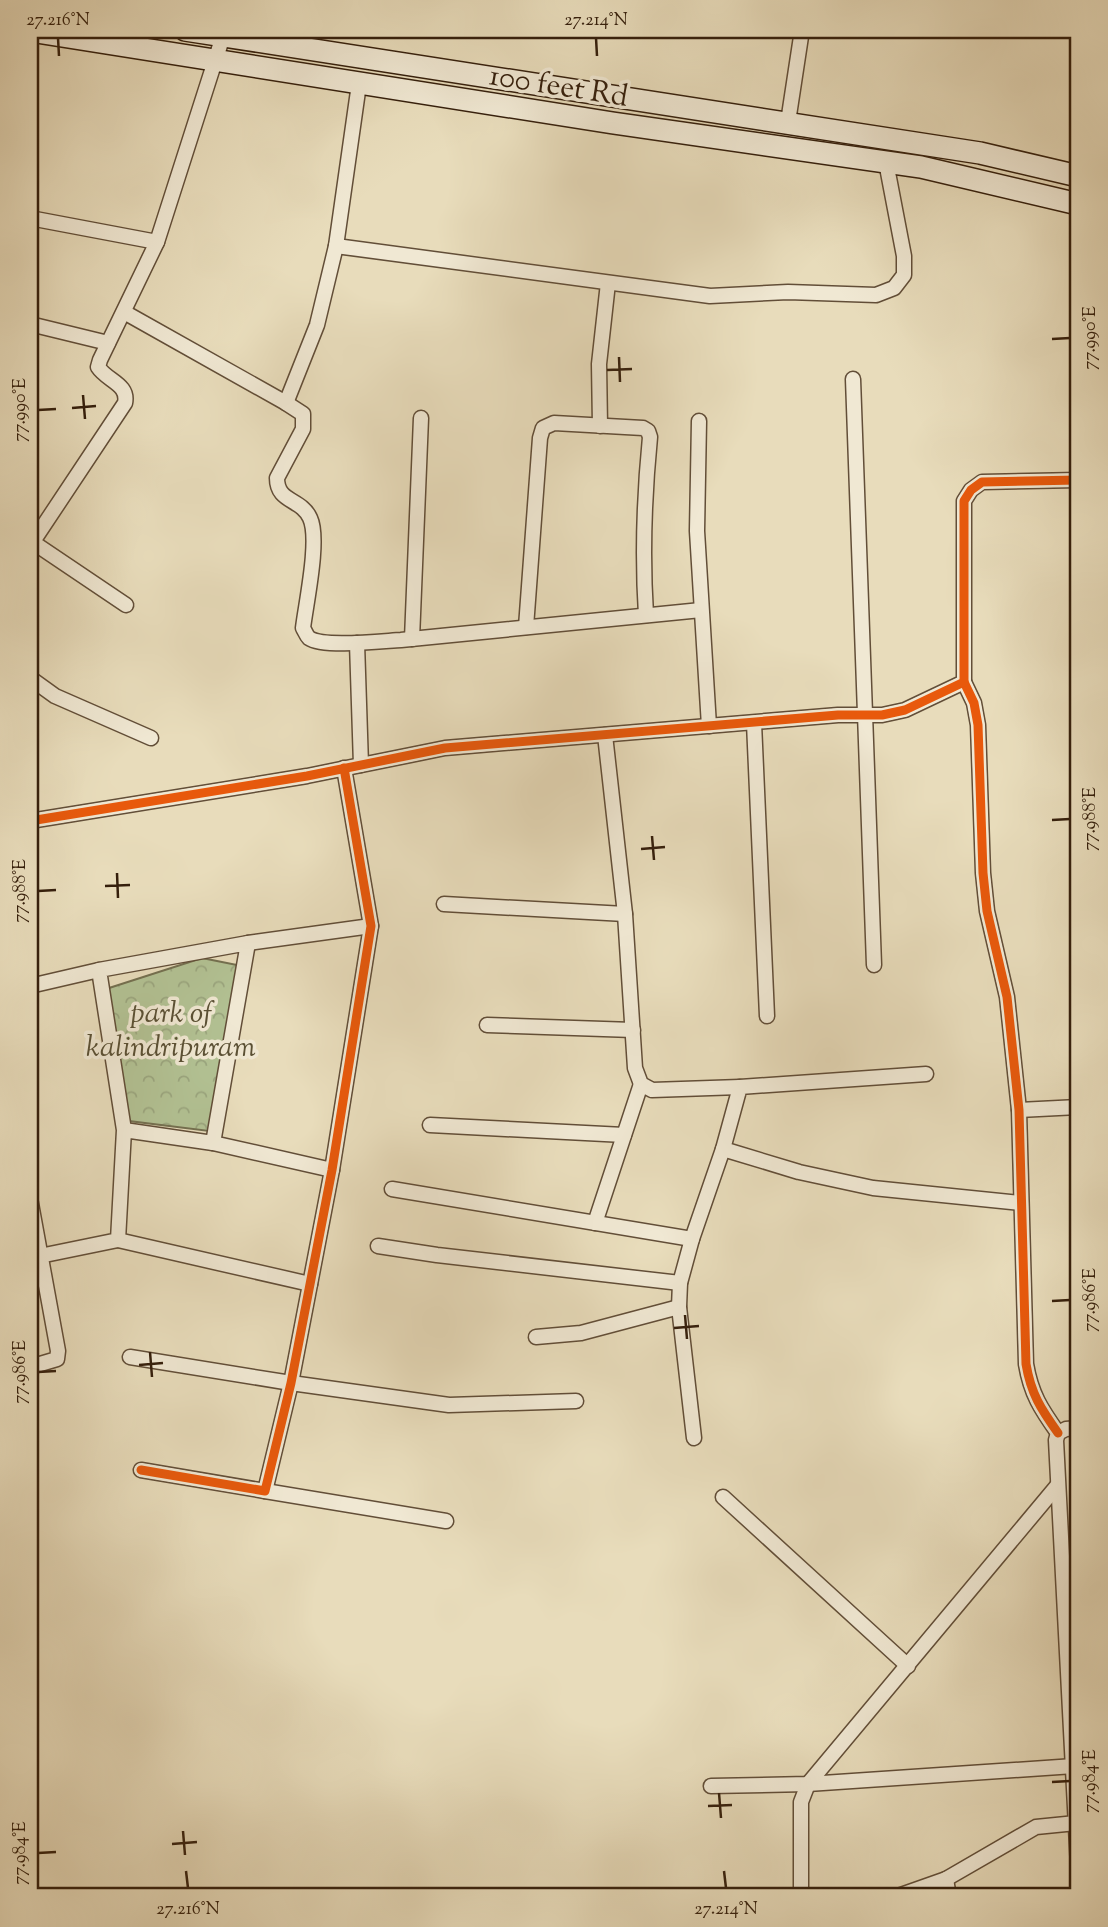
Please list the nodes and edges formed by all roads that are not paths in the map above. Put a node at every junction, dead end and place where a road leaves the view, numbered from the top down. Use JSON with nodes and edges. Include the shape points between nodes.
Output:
{"nodes":[{"id":1,"x":185,"y":30,"type":"edge"},
{"id":2,"x":802,"y":30,"type":"edge"},
{"id":3,"x":30,"y":31,"type":"edge"},
{"id":4,"x":223,"y":36,"type":"junction"},
{"id":5,"x":215,"y":61,"type":"junction"},
{"id":6,"x":359,"y":84,"type":"junction"},
{"id":7,"x":788,"y":122,"type":"junction"},
{"id":8,"x":886,"y":162,"type":"junction"},
{"id":9,"x":1078,"y":176,"type":"edge"},
{"id":10,"x":1078,"y":204,"type":"edge"},
{"id":11,"x":30,"y":218,"type":"edge"},
{"id":12,"x":157,"y":242,"type":"junction"},
{"id":13,"x":335,"y":246,"type":"junction"},
{"id":14,"x":608,"y":283,"type":"junction"},
{"id":15,"x":124,"y":312,"type":"junction"},
{"id":16,"x":30,"y":324,"type":"edge"},
{"id":17,"x":108,"y":343,"type":"junction"},
{"id":18,"x":853,"y":379,"type":"dead end"},
{"id":19,"x":286,"y":403,"type":"junction"},
{"id":20,"x":421,"y":418,"type":"dead end"},
{"id":21,"x":699,"y":421,"type":"dead end"},
{"id":22,"x":600,"y":426,"type":"junction"},
{"id":23,"x":1078,"y":480,"type":"edge"},
{"id":24,"x":31,"y":544,"type":"edge"},
{"id":25,"x":126,"y":605,"type":"dead end"},
{"id":26,"x":701,"y":610,"type":"junction"},
{"id":27,"x":646,"y":615,"type":"junction"},
{"id":28,"x":526,"y":627,"type":"junction"},
{"id":29,"x":412,"y":639,"type":"junction"},
{"id":30,"x":357,"y":643,"type":"junction"},
{"id":31,"x":30,"y":678,"type":"edge"},
{"id":32,"x":964,"y":682,"type":"junction"},
{"id":33,"x":865,"y":715,"type":"junction"},
{"id":34,"x":754,"y":723,"type":"junction"},
{"id":35,"x":709,"y":726,"type":"junction"},
{"id":36,"x":605,"y":735,"type":"junction"},
{"id":37,"x":152,"y":738,"type":"dead end"},
{"id":38,"x":360,"y":765,"type":"junction"},
{"id":39,"x":344,"y":768,"type":"junction"},
{"id":40,"x":30,"y":821,"type":"edge"},
{"id":41,"x":444,"y":904,"type":"dead end"},
{"id":42,"x":625,"y":914,"type":"junction"},
{"id":43,"x":371,"y":926,"type":"junction"},
{"id":44,"x":248,"y":943,"type":"junction"},
{"id":45,"x":874,"y":965,"type":"dead end"},
{"id":46,"x":99,"y":970,"type":"junction"},
{"id":47,"x":30,"y":986,"type":"edge"},
{"id":48,"x":767,"y":1016,"type":"dead end"},
{"id":49,"x":486,"y":1024,"type":"dead end"},
{"id":50,"x":633,"y":1030,"type":"junction"},
{"id":51,"x":926,"y":1074,"type":"dead end"},
{"id":52,"x":641,"y":1084,"type":"junction"},
{"id":53,"x":740,"y":1087,"type":"junction"},
{"id":54,"x":1078,"y":1107,"type":"edge"},
{"id":55,"x":1019,"y":1110,"type":"junction"},
{"id":56,"x":430,"y":1125,"type":"dead end"},
{"id":57,"x":124,"y":1130,"type":"junction"},
{"id":58,"x":624,"y":1135,"type":"junction"},
{"id":59,"x":213,"y":1143,"type":"junction"},
{"id":60,"x":723,"y":1149,"type":"junction"},
{"id":61,"x":332,"y":1170,"type":"junction"},
{"id":62,"x":392,"y":1189,"type":"dead end"},
{"id":63,"x":30,"y":1198,"type":"edge"},
{"id":64,"x":1021,"y":1203,"type":"junction"},
{"id":65,"x":595,"y":1223,"type":"junction"},
{"id":66,"x":692,"y":1239,"type":"junction"},
{"id":67,"x":118,"y":1240,"type":"junction"},
{"id":68,"x":378,"y":1246,"type":"dead end"},
{"id":69,"x":35,"y":1257,"type":"edge"},
{"id":70,"x":680,"y":1283,"type":"junction"},
{"id":71,"x":310,"y":1284,"type":"junction"},
{"id":72,"x":679,"y":1307,"type":"junction"},
{"id":73,"x":536,"y":1337,"type":"dead end"},
{"id":74,"x":130,"y":1357,"type":"dead end"},
{"id":75,"x":30,"y":1367,"type":"edge"},
{"id":76,"x":291,"y":1383,"type":"junction"},
{"id":77,"x":576,"y":1401,"type":"dead end"},
{"id":78,"x":1078,"y":1428,"type":"edge"},
{"id":79,"x":1058,"y":1433,"type":"junction"},
{"id":80,"x":694,"y":1438,"type":"dead end"},
{"id":81,"x":141,"y":1470,"type":"dead end"},
{"id":82,"x":1057,"y":1486,"type":"junction"},
{"id":83,"x":265,"y":1490,"type":"junction"},
{"id":84,"x":723,"y":1497,"type":"dead end"},
{"id":85,"x":446,"y":1521,"type":"dead end"},
{"id":86,"x":1071,"y":1595,"type":"edge"},
{"id":87,"x":908,"y":1666,"type":"junction"},
{"id":88,"x":1074,"y":1766,"type":"junction"},
{"id":89,"x":808,"y":1784,"type":"junction"},
{"id":90,"x":711,"y":1786,"type":"dead end"},
{"id":91,"x":1076,"y":1823,"type":"junction"},
{"id":92,"x":1078,"y":1866,"type":"edge"},
{"id":93,"x":946,"y":1879,"type":"junction"},
{"id":94,"x":801,"y":1897,"type":"edge"},
{"id":95,"x":895,"y":1897,"type":"edge"},
{"id":96,"x":949,"y":1897,"type":"edge"}],
"edges":[{"from":1,"to":4,"type":"main road"},
{"from":2,"to":7,"type":"street"},
{"from":3,"to":5,"type":"main road","name":"100 feet Rd"},
{"from":4,"to":5,"type":"street"},
{"from":4,"to":7,"type":"main road"},
{"from":5,"to":6,"type":"main road","name":"100 feet Rd"},
{"from":5,"to":12,"type":"street"},
{"from":6,"to":8,"type":"main road","name":"100 feet Rd"},
{"from":6,"to":13,"type":"street"},
{"from":7,"to":9,"type":"main road","via":[[979,153]]},
{"from":8,"to":10,"type":"main road","name":"100 feet Rd"},
{"from":8,"to":14,"type":"street","via":[[904,256],[904,275],[894,288],[876,295],[788,292],[710,296]]},
{"from":11,"to":12,"type":"street"},
{"from":12,"to":15,"type":"street"},
{"from":13,"to":14,"type":"street"},
{"from":13,"to":19,"type":"street","via":[[317,325]]},
{"from":14,"to":22,"type":"street","via":[[599,364]]},
{"from":15,"to":17,"type":"street"},
{"from":15,"to":19,"type":"street"},
{"from":16,"to":17,"type":"street"},
{"from":17,"to":24,"type":"street","via":[[98,367],[122,388],[125,403]]},
{"from":18,"to":33,"type":"street"},
{"from":19,"to":30,"type":"street","via":[[303,414],[304,422],[277,485],[281,495],[303,507],[313,529],[303,628],[310,638],[324,642]]},
{"from":20,"to":29,"type":"street"},
{"from":21,"to":26,"type":"street"},
{"from":22,"to":27,"type":"street","via":[[643,428],[650,437],[643,510]]},
{"from":22,"to":28,"type":"street","via":[[554,423],[543,428]]},
{"from":23,"to":32,"type":"street","via":[[982,482],[964,501]]},
{"from":24,"to":25,"type":"street"},
{"from":26,"to":27,"type":"street"},
{"from":26,"to":35,"type":"street"},
{"from":27,"to":28,"type":"street"},
{"from":28,"to":29,"type":"street"},
{"from":29,"to":30,"type":"street"},
{"from":30,"to":38,"type":"street"},
{"from":31,"to":37,"type":"street","via":[[55,696]]},
{"from":32,"to":33,"type":"street","via":[[905,710]]},
{"from":32,"to":55,"type":"street","via":[[978,725],[986,898],[1007,997]]},
{"from":33,"to":34,"type":"street"},
{"from":33,"to":45,"type":"street"},
{"from":34,"to":35,"type":"street"},
{"from":34,"to":48,"type":"street"},
{"from":35,"to":36,"type":"street"},
{"from":36,"to":38,"type":"street","via":[[445,748]]},
{"from":36,"to":42,"type":"street"},
{"from":38,"to":39,"type":"street"},
{"from":39,"to":40,"type":"street"},
{"from":39,"to":43,"type":"street"},
{"from":41,"to":42,"type":"street"},
{"from":42,"to":50,"type":"street"},
{"from":43,"to":44,"type":"street"},
{"from":43,"to":61,"type":"street"},
{"from":44,"to":46,"type":"street"},
{"from":44,"to":59,"type":"street"},
{"from":46,"to":47,"type":"street"},
{"from":46,"to":57,"type":"street"},
{"from":49,"to":50,"type":"street"},
{"from":50,"to":52,"type":"street","via":[[635,1068]]},
{"from":51,"to":53,"type":"street"},
{"from":52,"to":53,"type":"street","via":[[652,1090]]},
{"from":52,"to":58,"type":"street"},
{"from":53,"to":60,"type":"street"},
{"from":54,"to":55,"type":"street"},
{"from":55,"to":64,"type":"street"},
{"from":56,"to":58,"type":"street"},
{"from":57,"to":59,"type":"street"},
{"from":57,"to":67,"type":"street"},
{"from":58,"to":65,"type":"street"},
{"from":59,"to":61,"type":"street"},
{"from":60,"to":64,"type":"street","via":[[873,1188]]},
{"from":60,"to":66,"type":"street"},
{"from":61,"to":71,"type":"street"},
{"from":62,"to":65,"type":"street"},
{"from":63,"to":69,"type":"street"},
{"from":64,"to":79,"type":"street","via":[[1028,1376],[1039,1406]]},
{"from":65,"to":66,"type":"street"},
{"from":66,"to":70,"type":"street"},
{"from":67,"to":69,"type":"street"},
{"from":67,"to":71,"type":"street"},
{"from":68,"to":70,"type":"street"},
{"from":69,"to":75,"type":"street","via":[[58,1350],[57,1359]]},
{"from":70,"to":72,"type":"street"},
{"from":71,"to":76,"type":"street"},
{"from":72,"to":73,"type":"street","via":[[581,1333]]},
{"from":72,"to":80,"type":"street"},
{"from":74,"to":76,"type":"street"},
{"from":76,"to":77,"type":"street","via":[[449,1405]]},
{"from":76,"to":83,"type":"street"},
{"from":78,"to":79,"type":"street"},
{"from":79,"to":82,"type":"street"},
{"from":81,"to":83,"type":"street"},
{"from":82,"to":86,"type":"street"},
{"from":82,"to":87,"type":"street"},
{"from":83,"to":85,"type":"street"},
{"from":84,"to":87,"type":"street"},
{"from":86,"to":88,"type":"street"},
{"from":87,"to":89,"type":"street"},
{"from":88,"to":89,"type":"street"},
{"from":88,"to":91,"type":"street"},
{"from":89,"to":90,"type":"street"},
{"from":89,"to":94,"type":"street","via":[[801,1802]]},
{"from":91,"to":92,"type":"street"},
{"from":91,"to":93,"type":"street","via":[[1036,1827]]},
{"from":93,"to":95,"type":"street"},
{"from":93,"to":96,"type":"street"}]}
